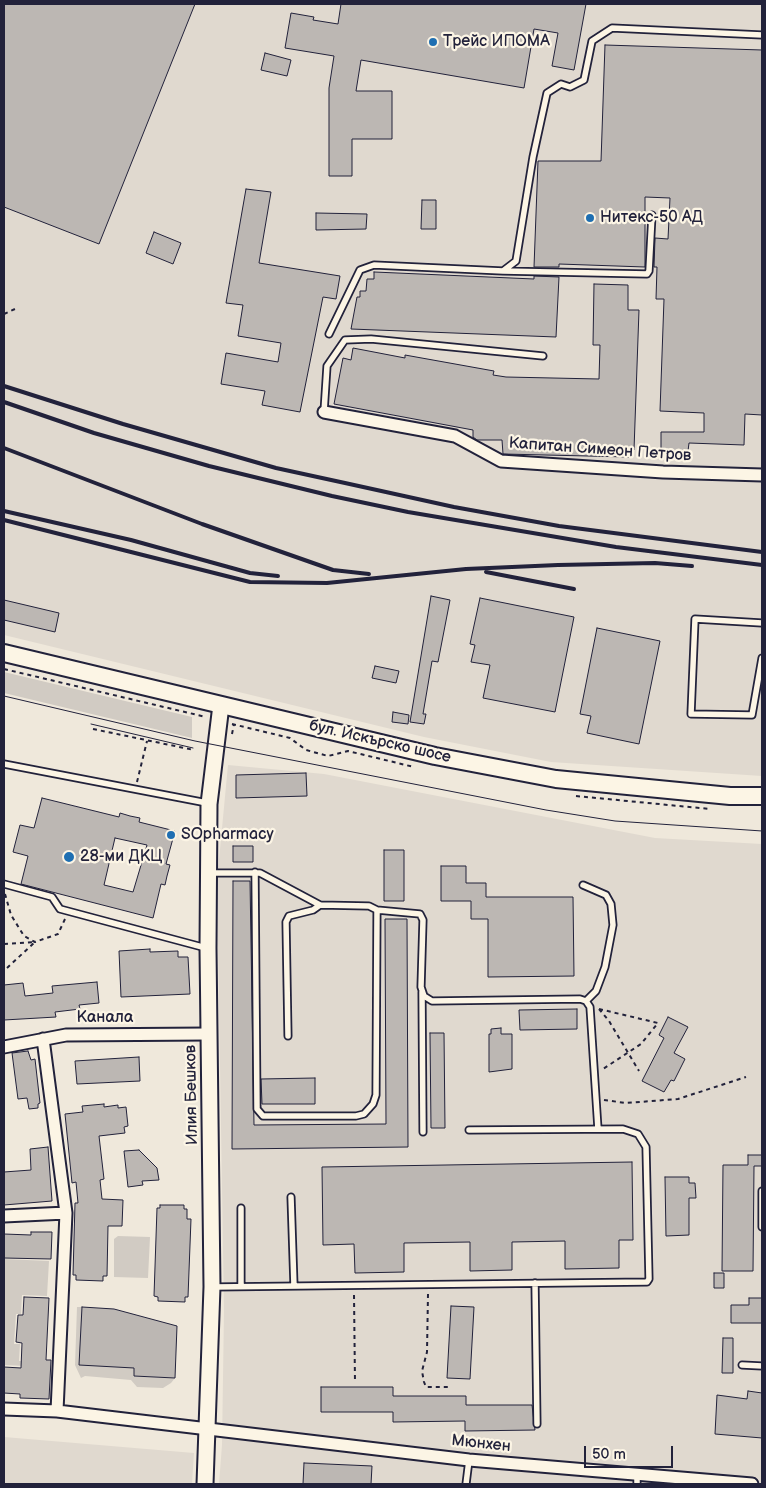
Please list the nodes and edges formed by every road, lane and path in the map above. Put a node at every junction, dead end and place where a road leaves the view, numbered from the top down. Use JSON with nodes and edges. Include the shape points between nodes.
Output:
{"nodes":[{"id":1,"x":762,"y":35,"type":"edge"},
{"id":2,"x":652,"y":215,"type":"dead end"},
{"id":3,"x":503,"y":271,"type":"junction"},
{"id":4,"x":15,"y":309,"type":"dead end"},
{"id":5,"x":4,"y":314,"type":"edge"},
{"id":6,"x":329,"y":334,"type":"dead end"},
{"id":7,"x":543,"y":356,"type":"dead end"},
{"id":8,"x":324,"y":412,"type":"joint"},
{"id":9,"x":762,"y":474,"type":"edge"},
{"id":10,"x":762,"y":623,"type":"edge"},
{"id":11,"x":4,"y":653,"type":"edge"},
{"id":12,"x":762,"y":658,"type":"edge"},
{"id":13,"x":4,"y":669,"type":"edge"},
{"id":14,"x":221,"y":705,"type":"junction"},
{"id":15,"x":200,"y":716,"type":"dead end"},
{"id":16,"x":93,"y":729,"type":"dead end"},
{"id":17,"x":147,"y":741,"type":"junction"},
{"id":18,"x":198,"y":753,"type":"dead end"},
{"id":19,"x":4,"y":764,"type":"edge"},
{"id":20,"x":135,"y":789,"type":"junction"},
{"id":21,"x":762,"y":796,"type":"edge"},
{"id":22,"x":209,"y":804,"type":"junction"},
{"id":23,"x":255,"y":872,"type":"junction"},
{"id":24,"x":209,"y":873,"type":"junction"},
{"id":25,"x":4,"y":884,"type":"edge"},
{"id":26,"x":584,"y":885,"type":"dead end"},
{"id":27,"x":320,"y":905,"type":"junction"},
{"id":28,"x":377,"y":910,"type":"junction"},
{"id":29,"x":66,"y":911,"type":"junction"},
{"id":30,"x":35,"y":942,"type":"junction"},
{"id":31,"x":4,"y":944,"type":"edge"},
{"id":32,"x":208,"y":948,"type":"junction"},
{"id":33,"x":7,"y":968,"type":"dead end"},
{"id":34,"x":422,"y":992,"type":"junction"},
{"id":35,"x":586,"y":1001,"type":"junction"},
{"id":36,"x":599,"y":1009,"type":"junction"},
{"id":37,"x":208,"y":1034,"type":"junction"},
{"id":38,"x":288,"y":1036,"type":"dead end"},
{"id":39,"x":44,"y":1039,"type":"junction"},
{"id":40,"x":4,"y":1047,"type":"edge"},
{"id":41,"x":628,"y":1053,"type":"junction"},
{"id":42,"x":639,"y":1071,"type":"dead end"},
{"id":43,"x":746,"y":1077,"type":"dead end"},
{"id":44,"x":594,"y":1078,"type":"junction"},
{"id":45,"x":596,"y":1095,"type":"junction"},
{"id":46,"x":598,"y":1129,"type":"junction"},
{"id":47,"x":469,"y":1130,"type":"dead end"},
{"id":48,"x":423,"y":1132,"type":"dead end"},
{"id":49,"x":762,"y":1191,"type":"edge"},
{"id":50,"x":291,"y":1197,"type":"dead end"},
{"id":51,"x":241,"y":1208,"type":"dead end"},
{"id":52,"x":66,"y":1213,"type":"junction"},
{"id":53,"x":4,"y":1216,"type":"edge"},
{"id":54,"x":762,"y":1227,"type":"edge"},
{"id":55,"x":535,"y":1283,"type":"junction"},
{"id":56,"x":430,"y":1284,"type":"junction"},
{"id":57,"x":354,"y":1285,"type":"junction"},
{"id":58,"x":212,"y":1286,"type":"junction"},
{"id":59,"x":241,"y":1286,"type":"junction"},
{"id":60,"x":294,"y":1286,"type":"junction"},
{"id":61,"x":742,"y":1365,"type":"dead end"},
{"id":62,"x":762,"y":1366,"type":"edge"},
{"id":63,"x":355,"y":1383,"type":"dead end"},
{"id":64,"x":450,"y":1386,"type":"dead end"},
{"id":65,"x":4,"y":1409,"type":"edge"},
{"id":66,"x":57,"y":1411,"type":"junction"},
{"id":67,"x":537,"y":1424,"type":"dead end"},
{"id":68,"x":208,"y":1430,"type":"junction"},
{"id":69,"x":469,"y":1460,"type":"junction"},
{"id":70,"x":637,"y":1480,"type":"edge"},
{"id":71,"x":205,"y":1484,"type":"edge"},
{"id":72,"x":466,"y":1484,"type":"edge"},
{"id":73,"x":752,"y":1484,"type":"edge"}],
"edges":[{"from":1,"to":3,"type":"lane","via":[[612,28],[592,41],[584,80],[570,87],[561,84],[547,93],[516,261]]},
{"from":2,"to":3,"type":"lane","via":[[647,274]]},
{"from":3,"to":6,"type":"lane","via":[[374,265],[360,270]]},
{"from":4,"to":5,"type":"path"},
{"from":7,"to":8,"type":"lane","via":[[371,339],[345,340],[327,366]]},
{"from":8,"to":9,"type":"street","name":"Капитан Симеон Петров","via":[[455,436],[502,461],[663,472]]},
{"from":10,"to":12,"type":"lane","via":[[695,619],[691,714],[752,715]]},
{"from":11,"to":14,"type":"main road","name":"бул. Искърско шосе"},
{"from":13,"to":15,"type":"path"},
{"from":14,"to":21,"type":"main road","name":"бул. Искърско шосе","via":[[435,756],[556,779],[730,796]]},
{"from":14,"to":22,"type":"street","name":"Илия Бешков"},
{"from":16,"to":17,"type":"path"},
{"from":17,"to":18,"type":"path"},
{"from":17,"to":20,"type":"path"},
{"from":19,"to":20,"type":"lane"},
{"from":20,"to":22,"type":"lane"},
{"from":22,"to":24,"type":"street","name":"Илия Бешков"},
{"from":23,"to":24,"type":"lane"},
{"from":23,"to":27,"type":"lane"},
{"from":23,"to":28,"type":"lane","via":[[258,1109],[263,1116],[356,1116],[364,1114],[374,1104]]},
{"from":24,"to":32,"type":"street","name":"Илия Бешков"},
{"from":25,"to":29,"type":"lane","via":[[52,898],[60,909]]},
{"from":25,"to":30,"type":"path","via":[[11,915],[24,936]]},
{"from":26,"to":35,"type":"lane","via":[[606,895],[611,904],[613,925],[606,967],[596,991]]},
{"from":27,"to":28,"type":"lane","via":[[369,906]]},
{"from":27,"to":38,"type":"lane","via":[[289,916],[286,922]]},
{"from":28,"to":34,"type":"lane","via":[[416,912],[422,917]]},
{"from":29,"to":30,"type":"path","via":[[64,925],[58,934]]},
{"from":29,"to":32,"type":"lane"},
{"from":30,"to":31,"type":"path"},
{"from":30,"to":33,"type":"path"},
{"from":32,"to":37,"type":"street","name":"Илия Бешков"},
{"from":34,"to":35,"type":"lane","via":[[432,1001]]},
{"from":34,"to":48,"type":"lane"},
{"from":35,"to":36,"type":"path"},
{"from":35,"to":44,"type":"lane","via":[[590,1007]]},
{"from":36,"to":41,"type":"path"},
{"from":36,"to":41,"type":"path","via":[[658,1023],[641,1044]]},
{"from":37,"to":39,"type":"street","name":"Канала","via":[[66,1035]]},
{"from":37,"to":58,"type":"street","name":"Илия Бешков"},
{"from":39,"to":40,"type":"street","name":"Канала"},
{"from":39,"to":52,"type":"street"},
{"from":41,"to":42,"type":"path"},
{"from":41,"to":44,"type":"path","via":[[606,1065]]},
{"from":43,"to":45,"type":"path","via":[[678,1098],[626,1103],[606,1101]]},
{"from":44,"to":45,"type":"lane"},
{"from":45,"to":46,"type":"lane"},
{"from":46,"to":47,"type":"lane"},
{"from":46,"to":55,"type":"lane","via":[[632,1130],[646,1147],[649,1279],[644,1283]]},
{"from":49,"to":54,"type":"lane"},
{"from":50,"to":60,"type":"lane"},
{"from":51,"to":59,"type":"lane"},
{"from":52,"to":53,"type":"street"},
{"from":52,"to":66,"type":"street"},
{"from":55,"to":56,"type":"lane"},
{"from":55,"to":67,"type":"lane"},
{"from":56,"to":57,"type":"lane"},
{"from":56,"to":64,"type":"path","via":[[422,1371],[424,1382],[426,1386]]},
{"from":57,"to":60,"type":"lane"},
{"from":57,"to":63,"type":"path"},
{"from":58,"to":59,"type":"lane"},
{"from":58,"to":68,"type":"street","name":"Илия Бешков"},
{"from":59,"to":60,"type":"lane"},
{"from":61,"to":62,"type":"lane"},
{"from":65,"to":66,"type":"street"},
{"from":66,"to":68,"type":"street"},
{"from":68,"to":69,"type":"street","name":"Мюнхен"},
{"from":68,"to":71,"type":"street","name":"Илия Бешков"},
{"from":69,"to":70,"type":"street","name":"Мюнхен"},
{"from":69,"to":72,"type":"lane"},
{"from":70,"to":73,"type":"street","name":"Мюнхен"}]}
